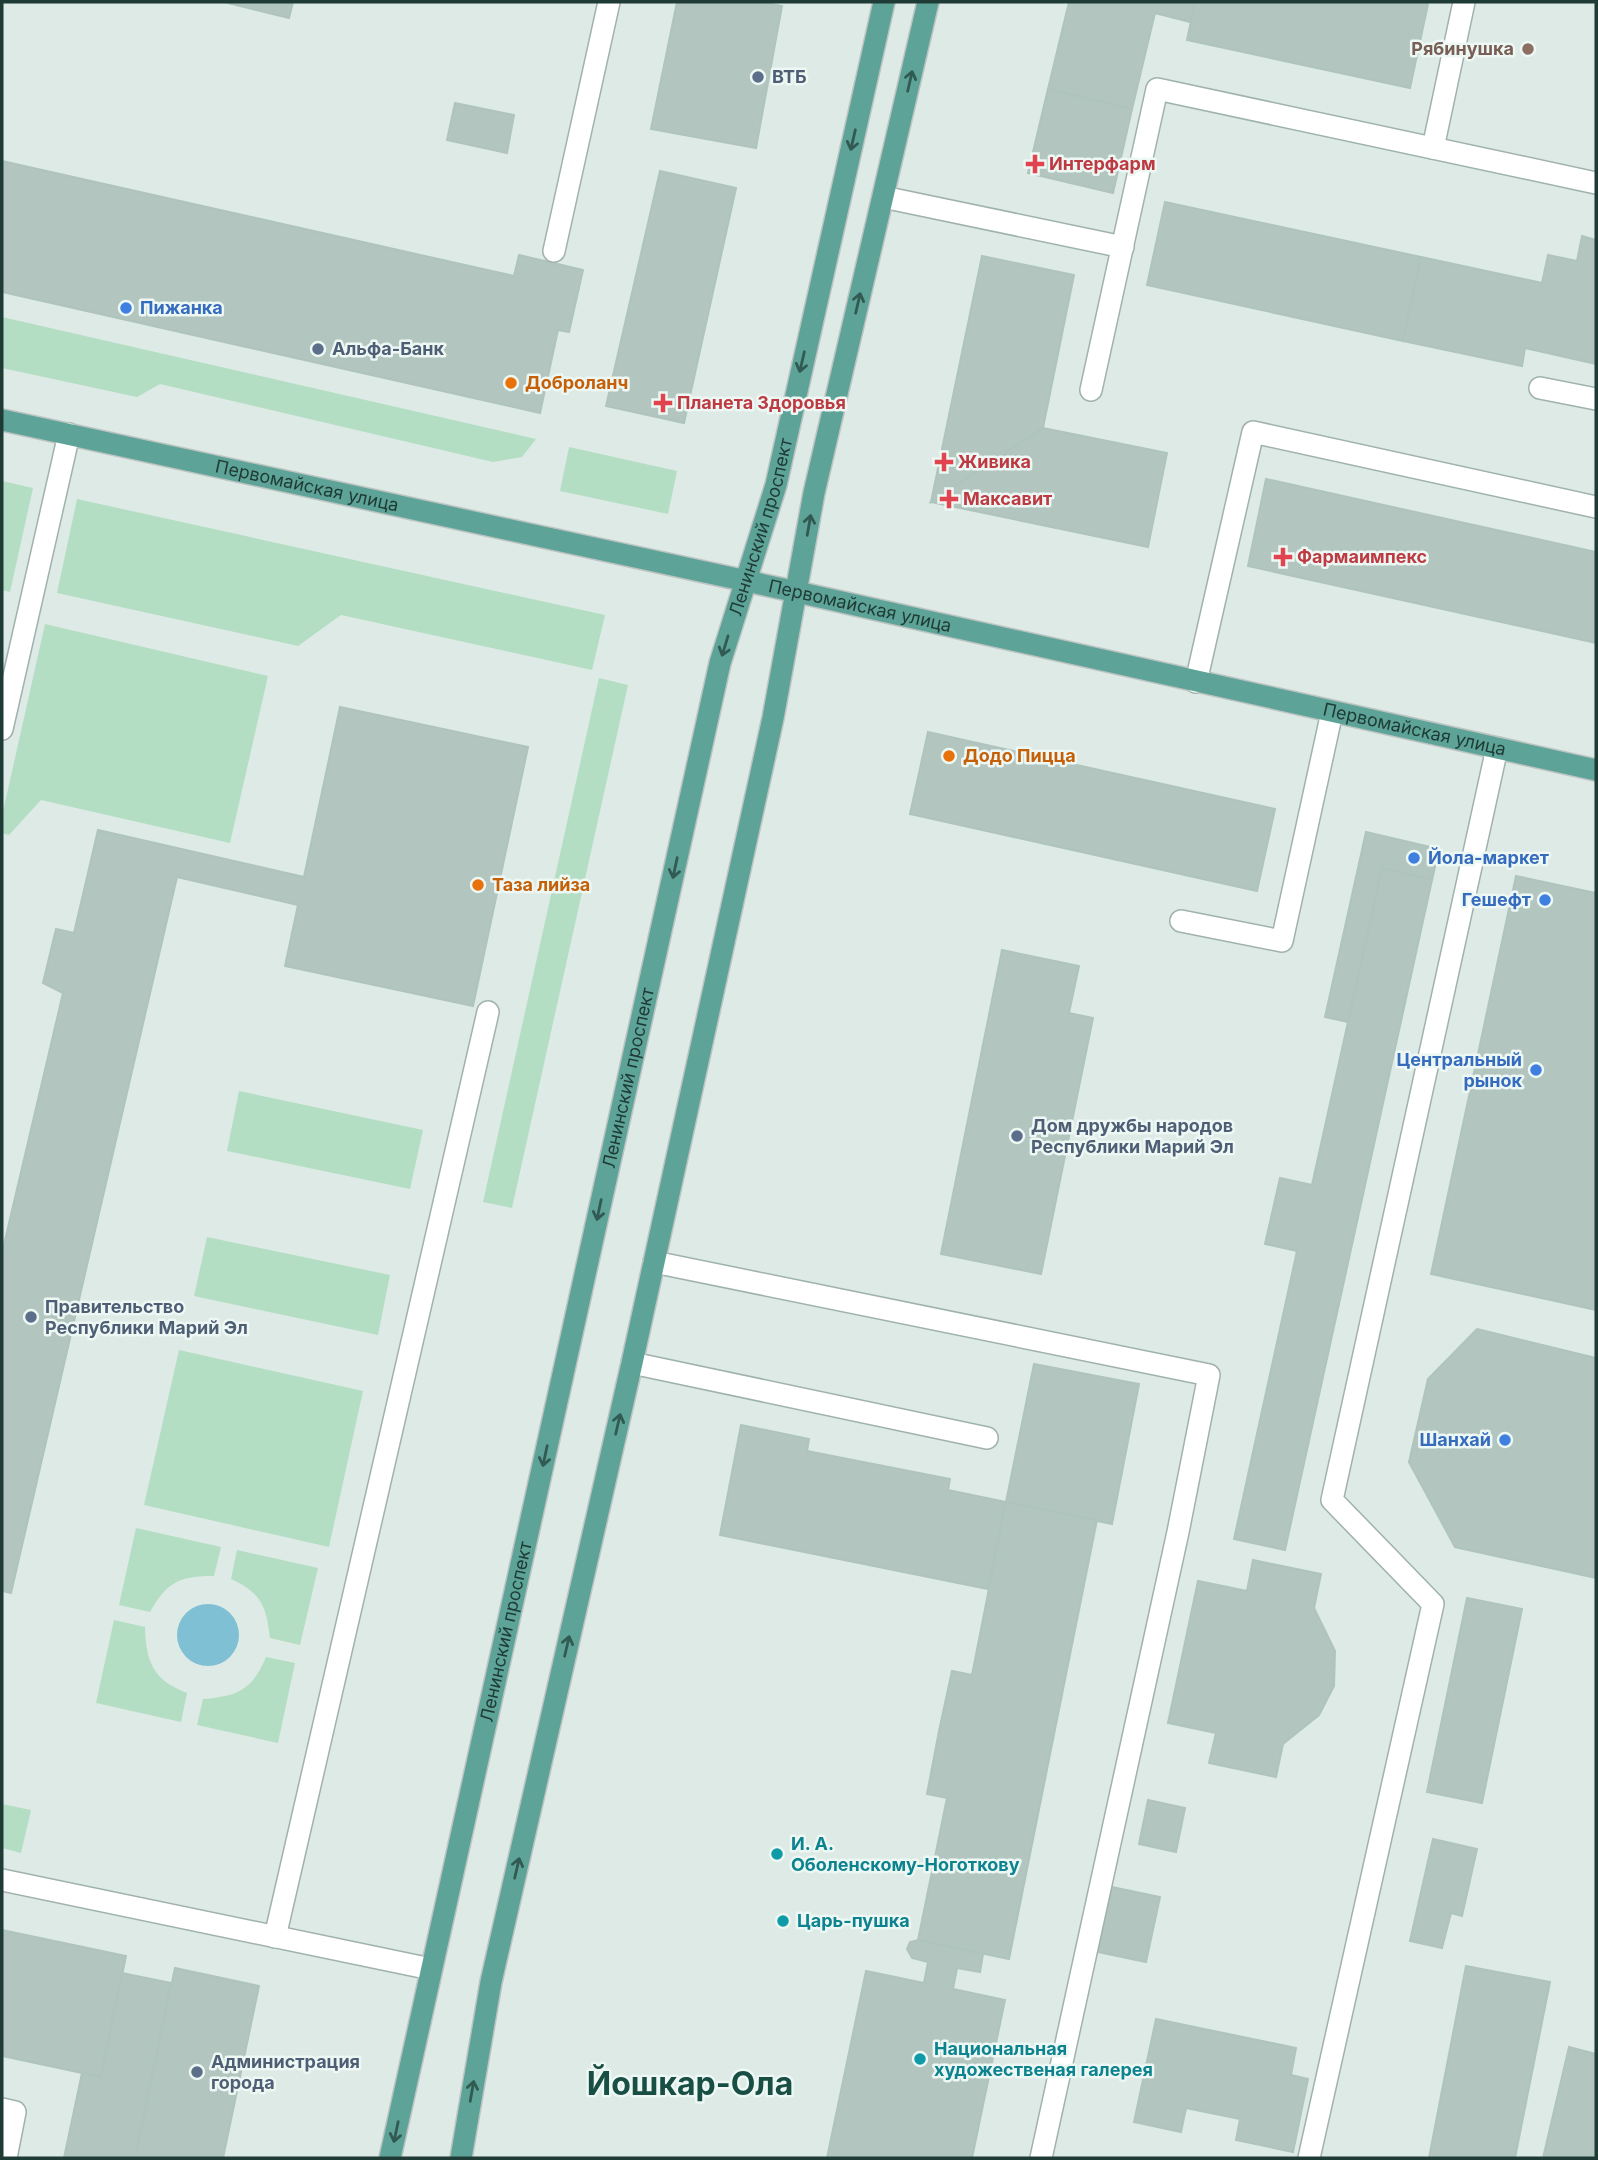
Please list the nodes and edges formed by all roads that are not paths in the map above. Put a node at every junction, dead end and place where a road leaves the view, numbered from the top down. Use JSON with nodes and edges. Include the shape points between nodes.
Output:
{"nodes":[{"id":1,"x":609,"y":2,"type":"edge"},
{"id":2,"x":884,"y":2,"type":"edge"},
{"id":3,"x":928,"y":2,"type":"edge"},
{"id":4,"x":1464,"y":2,"type":"edge"},
{"id":5,"x":1433,"y":148,"type":"junction"},
{"id":6,"x":1596,"y":183,"type":"edge"},
{"id":7,"x":883,"y":197,"type":"junction"},
{"id":8,"x":1122,"y":247,"type":"junction"},
{"id":9,"x":554,"y":251,"type":"dead end"},
{"id":10,"x":1540,"y":388,"type":"dead end"},
{"id":11,"x":1091,"y":390,"type":"dead end"},
{"id":12,"x":1596,"y":399,"type":"edge"},
{"id":13,"x":2,"y":419,"type":"edge"},
{"id":14,"x":69,"y":434,"type":"junction"},
{"id":15,"x":1596,"y":507,"type":"edge"},
{"id":16,"x":746,"y":581,"type":"junction"},
{"id":17,"x":797,"y":592,"type":"junction"},
{"id":18,"x":1196,"y":682,"type":"junction"},
{"id":19,"x":1332,"y":712,"type":"junction"},
{"id":20,"x":2,"y":729,"type":"edge"},
{"id":21,"x":1497,"y":748,"type":"junction"},
{"id":22,"x":1596,"y":770,"type":"edge"},
{"id":23,"x":1181,"y":921,"type":"dead end"},
{"id":24,"x":488,"y":1012,"type":"dead end"},
{"id":25,"x":654,"y":1262,"type":"junction"},
{"id":26,"x":632,"y":1363,"type":"junction"},
{"id":27,"x":987,"y":1438,"type":"dead end"},
{"id":28,"x":2,"y":1880,"type":"edge"},
{"id":29,"x":275,"y":1937,"type":"junction"},
{"id":30,"x":431,"y":1969,"type":"junction"},
{"id":31,"x":2,"y":2109,"type":"edge"},
{"id":32,"x":5,"y":2158,"type":"edge"},
{"id":33,"x":390,"y":2158,"type":"edge"},
{"id":34,"x":461,"y":2158,"type":"edge"},
{"id":35,"x":1041,"y":2158,"type":"edge"},
{"id":36,"x":1309,"y":2158,"type":"edge"}],
"edges":[{"from":1,"to":9,"type":"lane"},
{"from":2,"to":16,"type":"main road","name":"Ленинский проспект","one_way":true,"via":[[776,485]]},
{"from":7,"to":3,"type":"main road","one_way":true},
{"from":4,"to":5,"type":"lane"},
{"from":5,"to":6,"type":"lane"},
{"from":5,"to":8,"type":"lane","via":[[1157,89]]},
{"from":7,"to":8,"type":"lane"},
{"from":17,"to":7,"type":"main road","one_way":true,"via":[[814,493]]},
{"from":8,"to":11,"type":"lane"},
{"from":10,"to":12,"type":"lane"},
{"from":13,"to":14,"type":"main road","name":"Первомайская улица"},
{"from":14,"to":16,"type":"main road","name":"Первомайская улица"},
{"from":14,"to":20,"type":"lane"},
{"from":15,"to":18,"type":"lane","via":[[1253,432]]},
{"from":16,"to":17,"type":"main road","name":"Первомайская улица"},
{"from":16,"to":30,"type":"main road","name":"Ленинский проспект","one_way":true,"via":[[720,663]]},
{"from":17,"to":18,"type":"main road","name":"Первомайская улица"},
{"from":17,"to":25,"type":"main road"},
{"from":18,"to":19,"type":"main road","name":"Первомайская улица"},
{"from":19,"to":21,"type":"main road","name":"Первомайская улица"},
{"from":19,"to":23,"type":"lane","via":[[1282,942]]},
{"from":21,"to":22,"type":"main road","name":"Первомайская улица"},
{"from":21,"to":36,"type":"lane","via":[[1332,1500],[1433,1604]]},
{"from":24,"to":29,"type":"lane"},
{"from":25,"to":26,"type":"main road"},
{"from":25,"to":35,"type":"lane","via":[[1209,1375]]},
{"from":26,"to":27,"type":"lane"},
{"from":34,"to":26,"type":"main road","one_way":true,"via":[[491,1982]]},
{"from":28,"to":29,"type":"lane"},
{"from":29,"to":30,"type":"lane"},
{"from":30,"to":33,"type":"main road","name":"Ленинский проспект","one_way":true},
{"from":31,"to":32,"type":"lane","via":[[15,2112]]}]}
